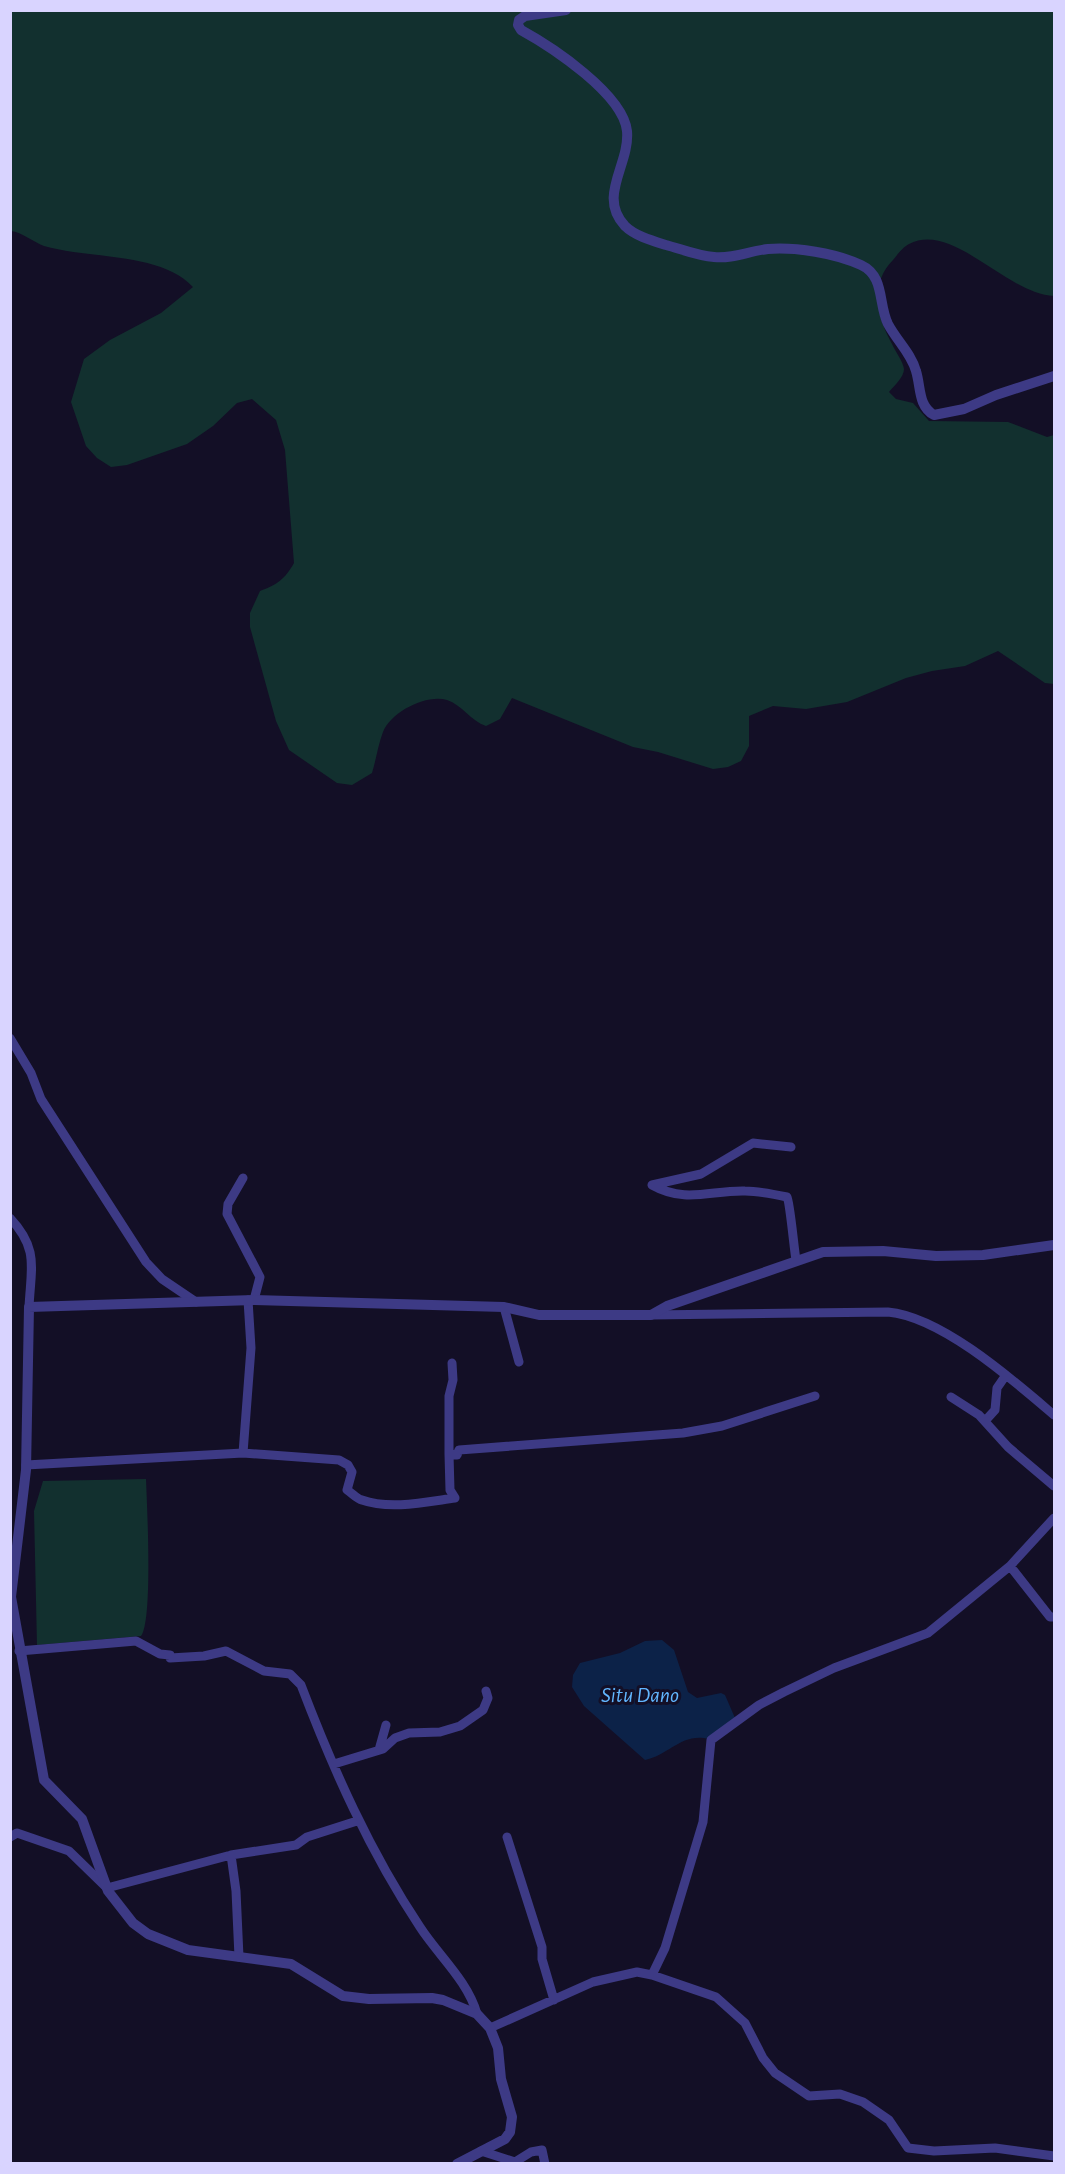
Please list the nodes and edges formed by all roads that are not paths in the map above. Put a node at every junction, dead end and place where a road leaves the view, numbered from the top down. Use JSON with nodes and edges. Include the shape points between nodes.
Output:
{"nodes":[{"id":1,"x":566,"y":10,"type":"edge"},
{"id":2,"x":1054,"y":376,"type":"edge"},
{"id":3,"x":10,"y":1038,"type":"edge"},
{"id":4,"x":791,"y":1147,"type":"dead end"},
{"id":5,"x":243,"y":1178,"type":"dead end"},
{"id":6,"x":10,"y":1218,"type":"edge"},
{"id":7,"x":1054,"y":1245,"type":"edge"},
{"id":8,"x":796,"y":1260,"type":"junction"},
{"id":9,"x":251,"y":1300,"type":"junction"},
{"id":10,"x":196,"y":1302,"type":"junction"},
{"id":11,"x":29,"y":1307,"type":"junction"},
{"id":12,"x":504,"y":1307,"type":"junction"},
{"id":13,"x":651,"y":1315,"type":"junction"},
{"id":14,"x":519,"y":1362,"type":"dead end"},
{"id":15,"x":452,"y":1363,"type":"dead end"},
{"id":16,"x":1006,"y":1375,"type":"junction"},
{"id":17,"x":815,"y":1396,"type":"dead end"},
{"id":18,"x":951,"y":1397,"type":"dead end"},
{"id":19,"x":1054,"y":1415,"type":"edge"},
{"id":20,"x":985,"y":1421,"type":"junction"},
{"id":21,"x":243,"y":1453,"type":"junction"},
{"id":22,"x":449,"y":1454,"type":"junction"},
{"id":23,"x":27,"y":1465,"type":"junction"},
{"id":24,"x":1054,"y":1486,"type":"edge"},
{"id":25,"x":1054,"y":1518,"type":"edge"},
{"id":26,"x":1010,"y":1566,"type":"junction"},
{"id":27,"x":1054,"y":1617,"type":"edge"},
{"id":28,"x":19,"y":1652,"type":"junction"},
{"id":29,"x":486,"y":1691,"type":"dead end"},
{"id":30,"x":386,"y":1725,"type":"dead end"},
{"id":31,"x":379,"y":1750,"type":"junction"},
{"id":32,"x":334,"y":1764,"type":"junction"},
{"id":33,"x":357,"y":1821,"type":"junction"},
{"id":34,"x":507,"y":1837,"type":"dead end"},
{"id":35,"x":10,"y":1838,"type":"edge"},
{"id":36,"x":231,"y":1855,"type":"junction"},
{"id":37,"x":106,"y":1888,"type":"junction"},
{"id":38,"x":239,"y":1957,"type":"junction"},
{"id":39,"x":652,"y":1976,"type":"junction"},
{"id":40,"x":554,"y":2000,"type":"junction"},
{"id":41,"x":477,"y":2014,"type":"junction"},
{"id":42,"x":490,"y":2028,"type":"junction"},
{"id":43,"x":481,"y":2151,"type":"junction"},
{"id":44,"x":1054,"y":2156,"type":"edge"},
{"id":45,"x":457,"y":2163,"type":"edge"},
{"id":46,"x":545,"y":2163,"type":"edge"}],
"edges":[{"from":1,"to":2,"type":"street","via":[[525,16],[518,25],[591,78],[624,122],[627,139],[612,201],[627,227],[657,242],[712,257],[792,249],[868,268],[879,286],[888,324],[916,370],[922,404],[937,416]]},
{"from":3,"to":10,"type":"street","via":[[41,1099],[146,1262],[162,1279]]},
{"from":4,"to":8,"type":"street","via":[[753,1143],[701,1173],[652,1185],[701,1197],[746,1191],[787,1197]]},
{"from":5,"to":9,"type":"street","via":[[227,1214],[260,1277]]},
{"from":6,"to":11,"type":"street","via":[[30,1245]]},
{"from":7,"to":8,"type":"street","via":[[965,1255],[836,1250]]},
{"from":8,"to":13,"type":"street"},
{"from":9,"to":10,"type":"street"},
{"from":9,"to":12,"type":"street"},
{"from":9,"to":21,"type":"street"},
{"from":10,"to":11,"type":"street"},
{"from":11,"to":23,"type":"street"},
{"from":12,"to":13,"type":"street","via":[[539,1315]]},
{"from":12,"to":14,"type":"street"},
{"from":13,"to":16,"type":"street","via":[[897,1313],[952,1338]]},
{"from":15,"to":22,"type":"street"},
{"from":16,"to":19,"type":"street"},
{"from":16,"to":20,"type":"street","via":[[997,1388],[995,1410]]},
{"from":17,"to":22,"type":"street","via":[[722,1426],[683,1433],[459,1450],[457,1455]]},
{"from":18,"to":20,"type":"street"},
{"from":20,"to":24,"type":"street","via":[[1008,1447]]},
{"from":21,"to":22,"type":"street","via":[[341,1460],[352,1472],[347,1490],[360,1500],[402,1504],[455,1498],[450,1490]]},
{"from":21,"to":23,"type":"street"},
{"from":23,"to":28,"type":"street","via":[[11,1597]]},
{"from":25,"to":26,"type":"street"},
{"from":26,"to":27,"type":"street","via":[[1050,1617]]},
{"from":26,"to":39,"type":"street","via":[[928,1633],[834,1668],[784,1692],[711,1740],[703,1822],[665,1948]]},
{"from":28,"to":32,"type":"street","via":[[136,1641],[159,1654],[170,1654],[170,1658],[226,1651],[264,1671],[290,1674],[301,1685]]},
{"from":28,"to":37,"type":"street","via":[[42,1777],[82,1819]]},
{"from":29,"to":31,"type":"street","via":[[488,1698],[483,1710],[460,1726],[440,1732],[409,1733]]},
{"from":30,"to":31,"type":"street"},
{"from":31,"to":32,"type":"street"},
{"from":32,"to":33,"type":"street"},
{"from":33,"to":36,"type":"street","via":[[307,1836],[296,1845]]},
{"from":33,"to":41,"type":"street","via":[[420,1928],[470,1996]]},
{"from":34,"to":40,"type":"street","via":[[542,1947]]},
{"from":35,"to":37,"type":"street","via":[[17,1833],[69,1851]]},
{"from":36,"to":37,"type":"street"},
{"from":36,"to":38,"type":"street"},
{"from":37,"to":38,"type":"street","via":[[134,1923],[165,1943]]},
{"from":38,"to":41,"type":"street","via":[[291,1964],[343,1996],[432,1998]]},
{"from":39,"to":40,"type":"street","via":[[637,1972],[618,1974],[573,1989]]},
{"from":39,"to":44,"type":"street","via":[[716,1997],[745,2023],[775,2073],[809,2096],[840,2094],[863,2102],[889,2120],[908,2148],[995,2148]]},
{"from":40,"to":42,"type":"street"},
{"from":41,"to":42,"type":"street"},
{"from":42,"to":43,"type":"street","via":[[512,2117],[505,2139]]},
{"from":43,"to":45,"type":"street"},
{"from":43,"to":46,"type":"street","via":[[515,2162],[531,2152],[543,2151]]}]}
